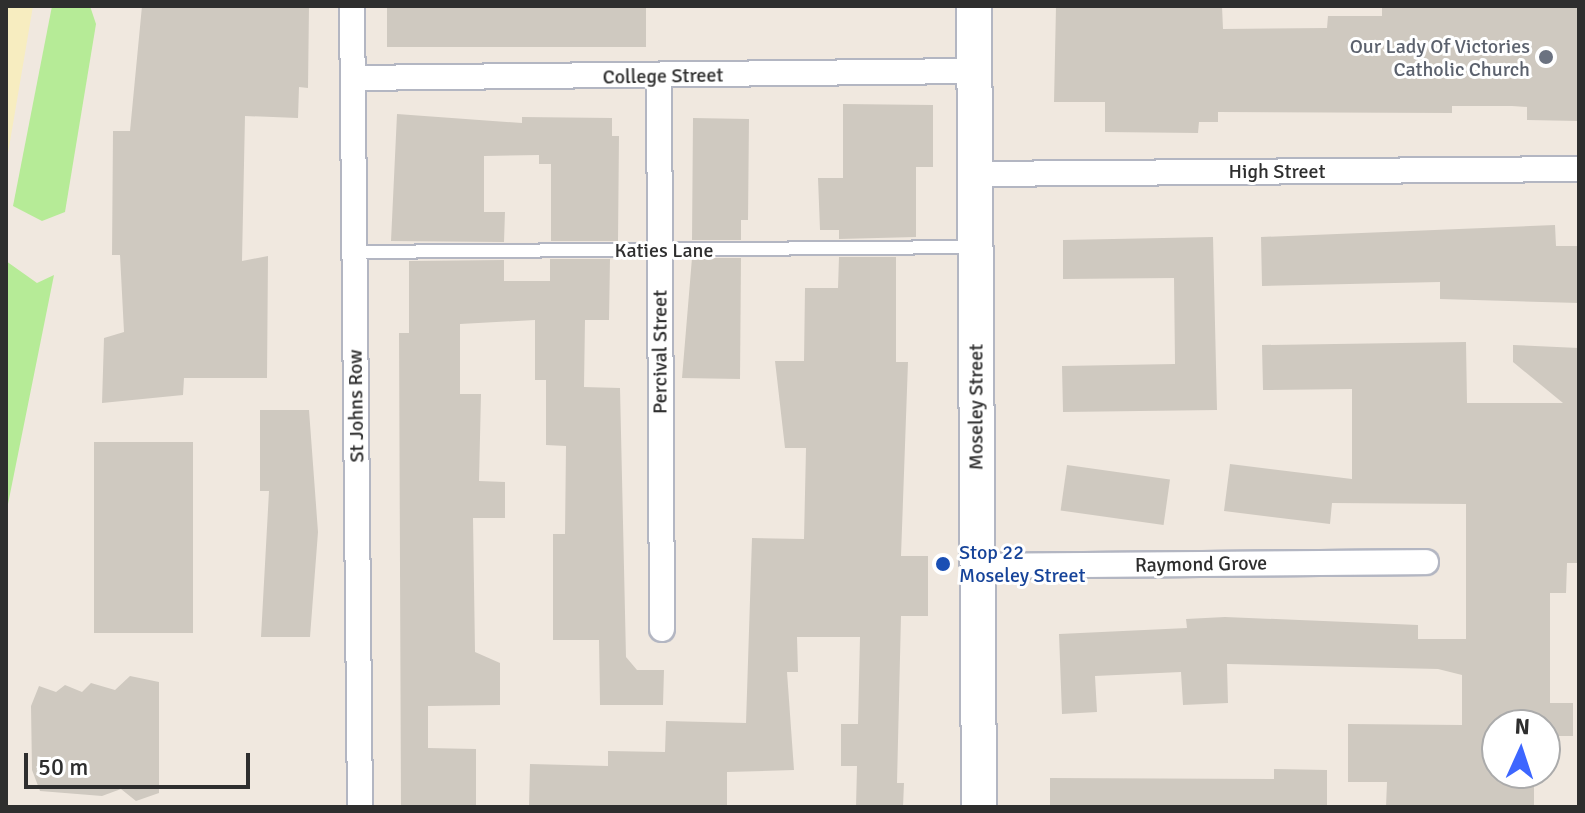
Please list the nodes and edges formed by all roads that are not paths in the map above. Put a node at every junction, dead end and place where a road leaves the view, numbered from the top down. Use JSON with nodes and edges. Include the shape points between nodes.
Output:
{"nodes":[{"id":1,"x":352,"y":6,"type":"edge"},
{"id":2,"x":974,"y":6,"type":"edge"},
{"id":3,"x":974,"y":71,"type":"junction"},
{"id":4,"x":659,"y":76,"type":"junction"},
{"id":5,"x":353,"y":78,"type":"junction"},
{"id":6,"x":1579,"y":169,"type":"edge"},
{"id":7,"x":974,"y":174,"type":"junction"},
{"id":8,"x":975,"y":247,"type":"junction"},
{"id":9,"x":659,"y":250,"type":"junction"},
{"id":10,"x":354,"y":252,"type":"junction"},
{"id":11,"x":1426,"y":562,"type":"dead end"},
{"id":12,"x":977,"y":566,"type":"junction"},
{"id":13,"x":662,"y":629,"type":"dead end"},
{"id":14,"x":360,"y":807,"type":"edge"},
{"id":15,"x":979,"y":807,"type":"edge"}],
"edges":[{"from":1,"to":5,"type":"street","name":"St Johns Row"},
{"from":2,"to":3,"type":"street","name":"Moseley Street"},
{"from":3,"to":4,"type":"street","name":"College Street"},
{"from":3,"to":7,"type":"street","name":"Moseley Street"},
{"from":4,"to":5,"type":"street","name":"College Street"},
{"from":4,"to":9,"type":"street","name":"Percival Street"},
{"from":5,"to":10,"type":"street","name":"St Johns Row"},
{"from":6,"to":7,"type":"street","name":"High Street"},
{"from":7,"to":8,"type":"street","name":"Moseley Street"},
{"from":8,"to":9,"type":"lane","name":"Katies Lane"},
{"from":8,"to":12,"type":"street","name":"Moseley Street"},
{"from":9,"to":10,"type":"lane","name":"Katies Lane"},
{"from":9,"to":13,"type":"street","name":"Percival Street"},
{"from":10,"to":14,"type":"street","name":"St Johns Row"},
{"from":11,"to":12,"type":"street","name":"Raymond Grove"},
{"from":12,"to":15,"type":"street","name":"Moseley Street"}]}
